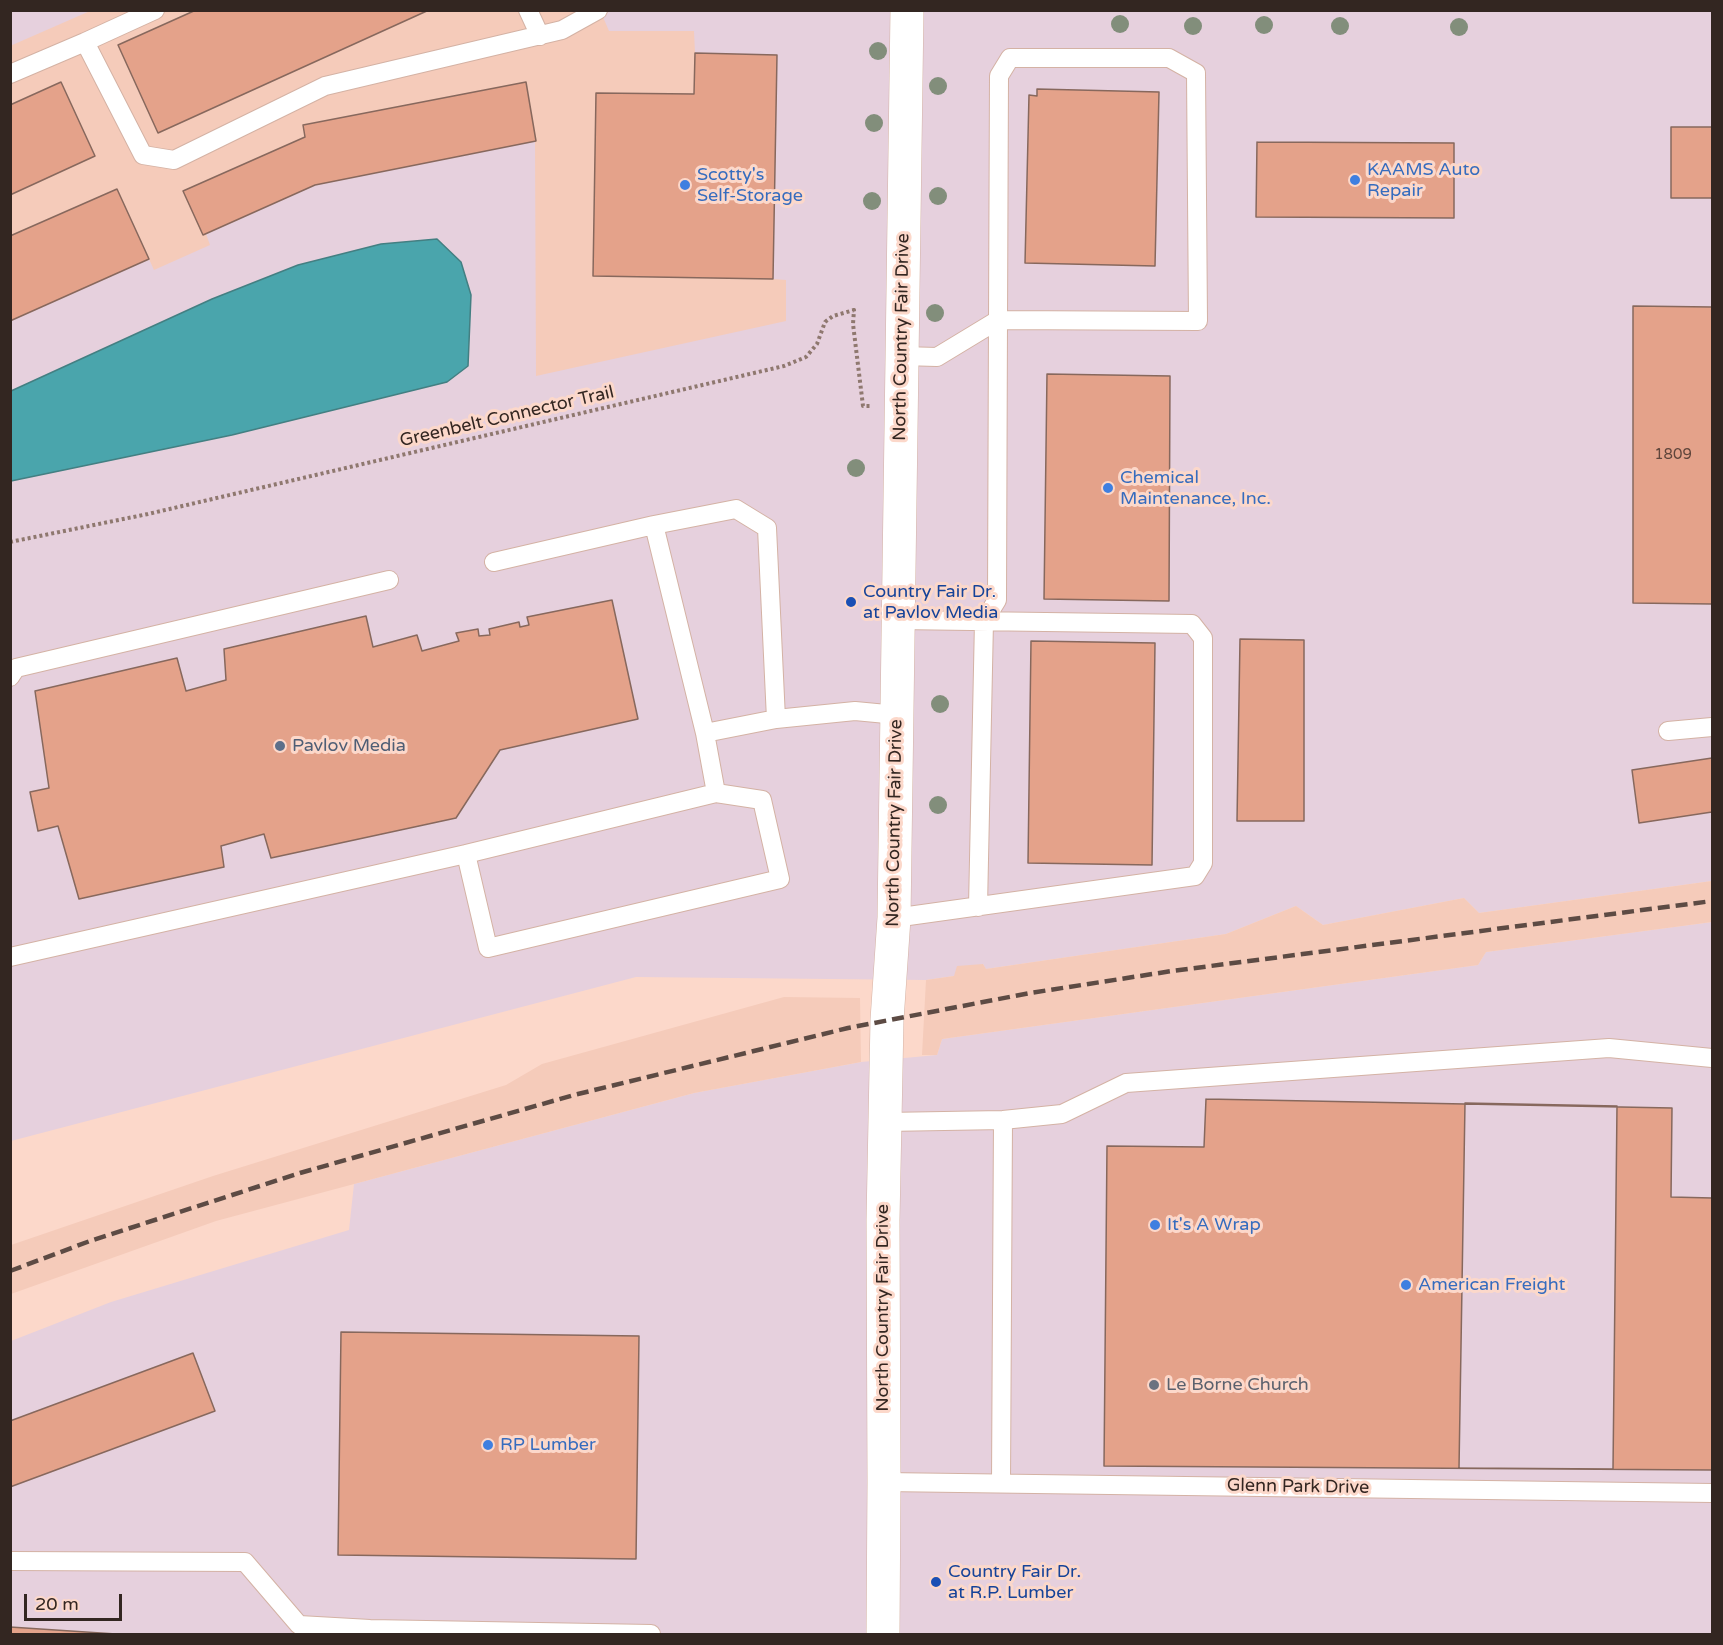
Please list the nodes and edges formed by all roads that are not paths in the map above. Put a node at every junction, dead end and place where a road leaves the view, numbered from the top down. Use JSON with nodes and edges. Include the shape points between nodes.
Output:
{"nodes":[{"id":1,"x":155,"y":10,"type":"edge"},
{"id":2,"x":528,"y":10,"type":"edge"},
{"id":3,"x":598,"y":10,"type":"edge"},
{"id":4,"x":907,"y":10,"type":"edge"},
{"id":5,"x":540,"y":36,"type":"junction"},
{"id":6,"x":85,"y":42,"type":"junction"},
{"id":7,"x":10,"y":74,"type":"edge"},
{"id":8,"x":998,"y":320,"type":"junction"},
{"id":9,"x":902,"y":356,"type":"junction"},
{"id":10,"x":654,"y":525,"type":"junction"},
{"id":11,"x":494,"y":562,"type":"dead end"},
{"id":12,"x":389,"y":580,"type":"dead end"},
{"id":13,"x":898,"y":620,"type":"junction"},
{"id":14,"x":984,"y":621,"type":"junction"},
{"id":15,"x":10,"y":677,"type":"edge"},
{"id":16,"x":897,"y":714,"type":"junction"},
{"id":17,"x":776,"y":719,"type":"junction"},
{"id":18,"x":1713,"y":727,"type":"edge"},
{"id":19,"x":1668,"y":731,"type":"dead end"},
{"id":20,"x":705,"y":733,"type":"junction"},
{"id":21,"x":716,"y":793,"type":"junction"},
{"id":22,"x":466,"y":854,"type":"junction"},
{"id":23,"x":978,"y":906,"type":"junction"},
{"id":24,"x":894,"y":918,"type":"junction"},
{"id":25,"x":10,"y":957,"type":"edge"},
{"id":26,"x":1713,"y":1058,"type":"edge"},
{"id":27,"x":1003,"y":1120,"type":"junction"},
{"id":28,"x":885,"y":1122,"type":"junction"},
{"id":29,"x":884,"y":1482,"type":"junction"},
{"id":30,"x":1001,"y":1483,"type":"junction"},
{"id":31,"x":1713,"y":1493,"type":"edge"},
{"id":32,"x":10,"y":1561,"type":"edge"},
{"id":33,"x":651,"y":1635,"type":"edge"},
{"id":34,"x":883,"y":1635,"type":"edge"}],
"edges":[{"from":1,"to":6,"type":"lane"},
{"from":2,"to":5,"type":"lane"},
{"from":3,"to":5,"type":"lane","via":[[562,30]]},
{"from":4,"to":9,"type":"street","name":"North Country Fair Drive"},
{"from":5,"to":6,"type":"lane","via":[[325,86],[174,160],[143,155]]},
{"from":6,"to":7,"type":"lane"},
{"from":8,"to":8,"type":"lane","via":[[999,76],[1010,58],[1169,58],[1196,74],[1198,321]]},
{"from":8,"to":9,"type":"lane","via":[[937,357]]},
{"from":8,"to":14,"type":"lane","via":[[998,600]]},
{"from":9,"to":13,"type":"street","name":"North Country Fair Drive"},
{"from":10,"to":11,"type":"lane"},
{"from":10,"to":17,"type":"lane","via":[[736,509],[767,528]]},
{"from":10,"to":20,"type":"lane"},
{"from":12,"to":15,"type":"lane","via":[[16,668]]},
{"from":13,"to":14,"type":"lane"},
{"from":13,"to":16,"type":"street","name":"North Country Fair Drive"},
{"from":14,"to":23,"type":"lane"},
{"from":14,"to":23,"type":"lane","via":[[1192,624],[1203,638],[1203,864],[1195,876]]},
{"from":16,"to":17,"type":"lane","via":[[855,711]]},
{"from":16,"to":24,"type":"street","name":"North Country Fair Drive"},
{"from":17,"to":20,"type":"lane"},
{"from":18,"to":19,"type":"lane"},
{"from":20,"to":21,"type":"lane"},
{"from":21,"to":22,"type":"lane"},
{"from":21,"to":22,"type":"lane","via":[[762,800],[780,879],[488,948]]},
{"from":22,"to":25,"type":"lane"},
{"from":23,"to":24,"type":"lane"},
{"from":24,"to":28,"type":"street","name":"North Country Fair Drive"},
{"from":26,"to":27,"type":"lane","via":[[1609,1048],[1126,1083],[1062,1114]]},
{"from":27,"to":28,"type":"lane"},
{"from":27,"to":30,"type":"lane"},
{"from":28,"to":29,"type":"street","name":"North Country Fair Drive"},
{"from":29,"to":30,"type":"lane","name":"Glenn Park Drive"},
{"from":29,"to":34,"type":"street","name":"North Country Fair Drive"},
{"from":30,"to":31,"type":"lane","name":"Glenn Park Drive"},
{"from":32,"to":33,"type":"lane","via":[[245,1562],[299,1625]]}]}
